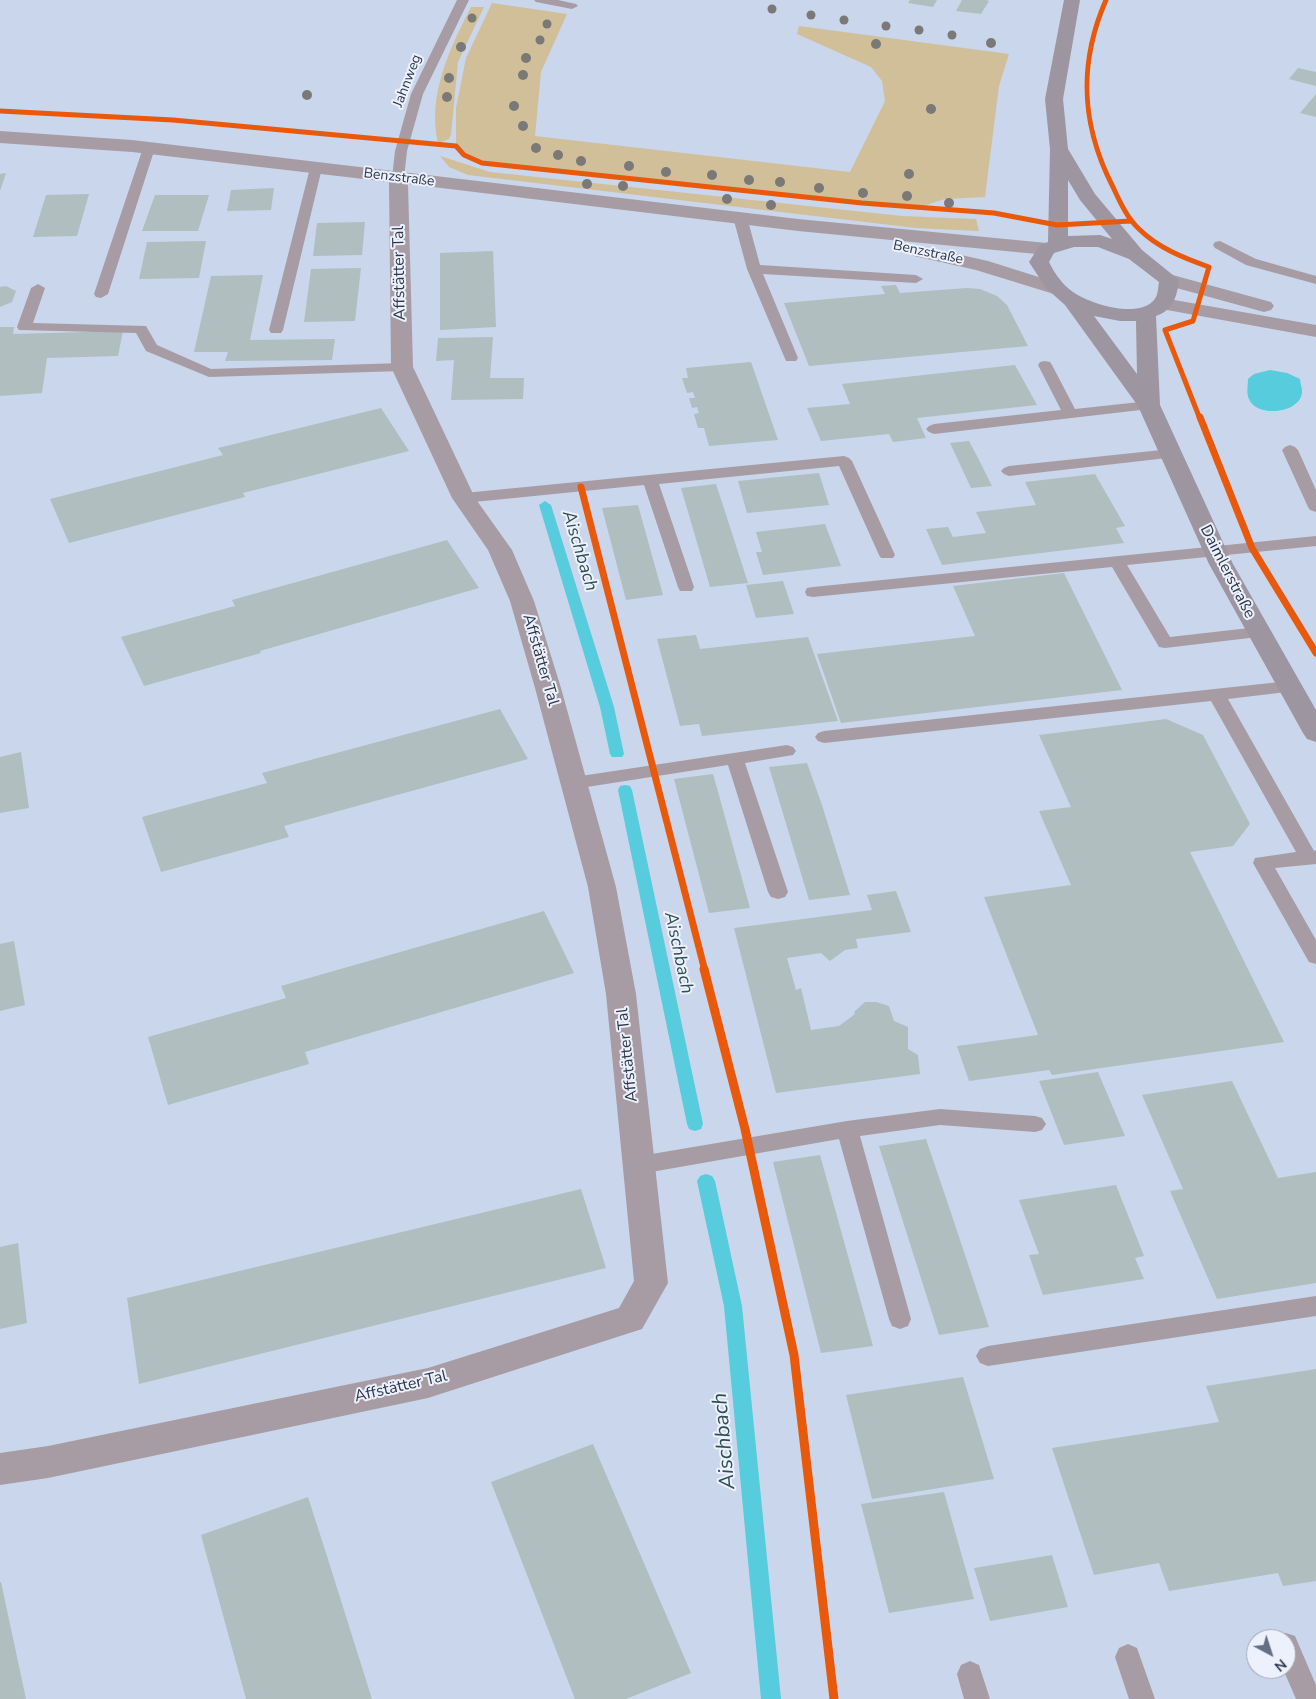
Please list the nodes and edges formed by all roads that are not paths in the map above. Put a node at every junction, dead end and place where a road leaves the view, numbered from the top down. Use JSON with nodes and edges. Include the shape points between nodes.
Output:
{"nodes":[{"id":1,"x":463,"y":0,"type":"edge"},
{"id":2,"x":540,"y":0,"type":"edge"},
{"id":3,"x":1072,"y":0,"type":"edge"},
{"id":4,"x":572,"y":6,"type":"dead end"},
{"id":5,"x":0,"y":137,"type":"edge"},
{"id":6,"x":150,"y":148,"type":"junction"},
{"id":7,"x":1059,"y":149,"type":"junction"},
{"id":8,"x":316,"y":168,"type":"junction"},
{"id":9,"x":398,"y":178,"type":"junction"},
{"id":10,"x":740,"y":217,"type":"junction"},
{"id":11,"x":798,"y":225,"type":"junction"},
{"id":12,"x":1220,"y":245,"type":"dead end"},
{"id":13,"x":1052,"y":247,"type":"junction"},
{"id":14,"x":1136,"y":255,"type":"junction"},
{"id":15,"x":1299,"y":266,"type":"dead end"},
{"id":16,"x":754,"y":269,"type":"junction"},
{"id":17,"x":1316,"y":274,"type":"edge"},
{"id":18,"x":916,"y":279,"type":"dead end"},
{"id":19,"x":1169,"y":280,"type":"junction"},
{"id":20,"x":1316,"y":280,"type":"edge"},
{"id":21,"x":38,"y":288,"type":"dead end"},
{"id":22,"x":101,"y":294,"type":"dead end"},
{"id":23,"x":1065,"y":295,"type":"junction"},
{"id":24,"x":1154,"y":309,"type":"junction"},
{"id":25,"x":1316,"y":321,"type":"edge"},
{"id":26,"x":276,"y":330,"type":"dead end"},
{"id":27,"x":1316,"y":331,"type":"edge"},
{"id":28,"x":791,"y":358,"type":"dead end"},
{"id":29,"x":1045,"y":365,"type":"dead end"},
{"id":30,"x":402,"y":367,"type":"junction"},
{"id":31,"x":1148,"y":405,"type":"junction"},
{"id":32,"x":1070,"y":414,"type":"junction"},
{"id":33,"x":934,"y":429,"type":"dead end"},
{"id":34,"x":1290,"y":450,"type":"dead end"},
{"id":35,"x":1171,"y":454,"type":"junction"},
{"id":36,"x":1009,"y":471,"type":"dead end"},
{"id":37,"x":650,"y":480,"type":"junction"},
{"id":38,"x":464,"y":498,"type":"junction"},
{"id":39,"x":1316,"y":507,"type":"edge"},
{"id":40,"x":1316,"y":541,"type":"edge"},
{"id":41,"x":1215,"y":552,"type":"junction"},
{"id":42,"x":888,"y":555,"type":"dead end"},
{"id":43,"x":1117,"y":562,"type":"junction"},
{"id":44,"x":686,"y":587,"type":"dead end"},
{"id":45,"x":813,"y":592,"type":"dead end"},
{"id":46,"x":1258,"y":632,"type":"junction"},
{"id":47,"x":1289,"y":687,"type":"junction"},
{"id":48,"x":1217,"y":696,"type":"junction"},
{"id":49,"x":1316,"y":733,"type":"edge"},
{"id":50,"x":824,"y":737,"type":"dead end"},
{"id":51,"x":786,"y":751,"type":"dead end"},
{"id":52,"x":734,"y":758,"type":"junction"},
{"id":53,"x":574,"y":782,"type":"junction"},
{"id":54,"x":1313,"y":857,"type":"edge"},
{"id":55,"x":778,"y":892,"type":"dead end"},
{"id":56,"x":1316,"y":957,"type":"edge"},
{"id":57,"x":1035,"y":1124,"type":"dead end"},
{"id":58,"x":847,"y":1129,"type":"junction"},
{"id":59,"x":640,"y":1165,"type":"junction"},
{"id":60,"x":1316,"y":1306,"type":"edge"},
{"id":61,"x":900,"y":1319,"type":"dead end"},
{"id":62,"x":988,"y":1356,"type":"dead end"},
{"id":63,"x":0,"y":1469,"type":"edge"},
{"id":64,"x":1128,"y":1657,"type":"dead end"},
{"id":65,"x":1296,"y":1668,"type":"edge"},
{"id":66,"x":970,"y":1674,"type":"dead end"},
{"id":67,"x":977,"y":1699,"type":"edge"},
{"id":68,"x":1142,"y":1699,"type":"edge"},
{"id":69,"x":1309,"y":1699,"type":"edge"}],
"edges":[{"from":1,"to":9,"type":"lane","name":"Jahnweg","via":[[417,94],[401,151]]},
{"from":2,"to":4,"type":"lane"},
{"from":3,"to":7,"type":"main road","via":[[1054,100]]},
{"from":5,"to":6,"type":"street","name":"Benzstraße"},
{"from":6,"to":8,"type":"street","name":"Benzstraße"},
{"from":6,"to":22,"type":"lane"},
{"from":7,"to":13,"type":"main road"},
{"from":7,"to":14,"type":"main road","via":[[1087,196]]},
{"from":8,"to":9,"type":"street","name":"Benzstraße"},
{"from":8,"to":26,"type":"lane"},
{"from":9,"to":10,"type":"street","name":"Benzstraße"},
{"from":9,"to":30,"type":"street","name":"Affstätter Tal"},
{"from":10,"to":11,"type":"street","name":"Benzstraße"},
{"from":10,"to":16,"type":"lane"},
{"from":11,"to":13,"type":"street","name":"Benzstraße"},
{"from":11,"to":23,"type":"street","name":"Benzstraße","via":[[981,264]]},
{"from":12,"to":20,"type":"lane","via":[[1251,262]]},
{"from":13,"to":14,"type":"main road","via":[[1073,241],[1100,241]]},
{"from":13,"to":23,"type":"main road","name":"Daimlerstraße","via":[[1040,262],[1045,275]]},
{"from":14,"to":19,"type":"main road"},
{"from":15,"to":17,"type":"lane"},
{"from":16,"to":18,"type":"lane"},
{"from":16,"to":28,"type":"lane"},
{"from":19,"to":24,"type":"main road","name":"Daimlerstraße","via":[[1168,294]]},
{"from":19,"to":25,"type":"street"},
{"from":21,"to":30,"type":"lane","via":[[24,327],[141,329],[151,348],[209,373]]},
{"from":23,"to":24,"type":"main road","via":[[1092,309],[1119,315]]},
{"from":23,"to":31,"type":"main road","name":"Daimlerstraße"},
{"from":24,"to":27,"type":"street"},
{"from":24,"to":31,"type":"main road","name":"Daimlerstraße"},
{"from":29,"to":32,"type":"lane"},
{"from":30,"to":38,"type":"street","name":"Affstätter Tal"},
{"from":31,"to":32,"type":"lane"},
{"from":31,"to":35,"type":"main road","name":"Daimlerstraße"},
{"from":32,"to":33,"type":"lane"},
{"from":34,"to":39,"type":"lane"},
{"from":35,"to":36,"type":"lane"},
{"from":35,"to":41,"type":"main road","name":"Daimlerstraße"},
{"from":37,"to":38,"type":"lane"},
{"from":37,"to":42,"type":"lane","via":[[844,461]]},
{"from":37,"to":44,"type":"lane"},
{"from":38,"to":53,"type":"street","name":"Affstätter Tal","via":[[500,550],[522,601]]},
{"from":40,"to":41,"type":"lane"},
{"from":41,"to":43,"type":"lane"},
{"from":41,"to":46,"type":"main road","name":"Daimlerstraße"},
{"from":43,"to":45,"type":"lane"},
{"from":43,"to":46,"type":"lane","via":[[1165,643]]},
{"from":46,"to":47,"type":"main road","name":"Daimlerstraße"},
{"from":47,"to":48,"type":"lane"},
{"from":47,"to":49,"type":"main road","name":"Daimlerstraße"},
{"from":48,"to":50,"type":"lane"},
{"from":48,"to":54,"type":"lane"},
{"from":51,"to":52,"type":"lane"},
{"from":52,"to":53,"type":"lane"},
{"from":52,"to":55,"type":"lane"},
{"from":53,"to":59,"type":"street","name":"Affstätter Tal","via":[[602,887],[621,994]]},
{"from":54,"to":56,"type":"lane","via":[[1262,863]]},
{"from":57,"to":58,"type":"lane","via":[[940,1117]]},
{"from":58,"to":59,"type":"lane"},
{"from":58,"to":61,"type":"lane"},
{"from":59,"to":63,"type":"street","name":"Affstätter Tal","via":[[651,1283],[630,1319],[428,1383],[48,1462]]},
{"from":60,"to":62,"type":"lane"},
{"from":64,"to":68,"type":"lane"},
{"from":65,"to":69,"type":"lane"},
{"from":66,"to":67,"type":"lane"}]}
